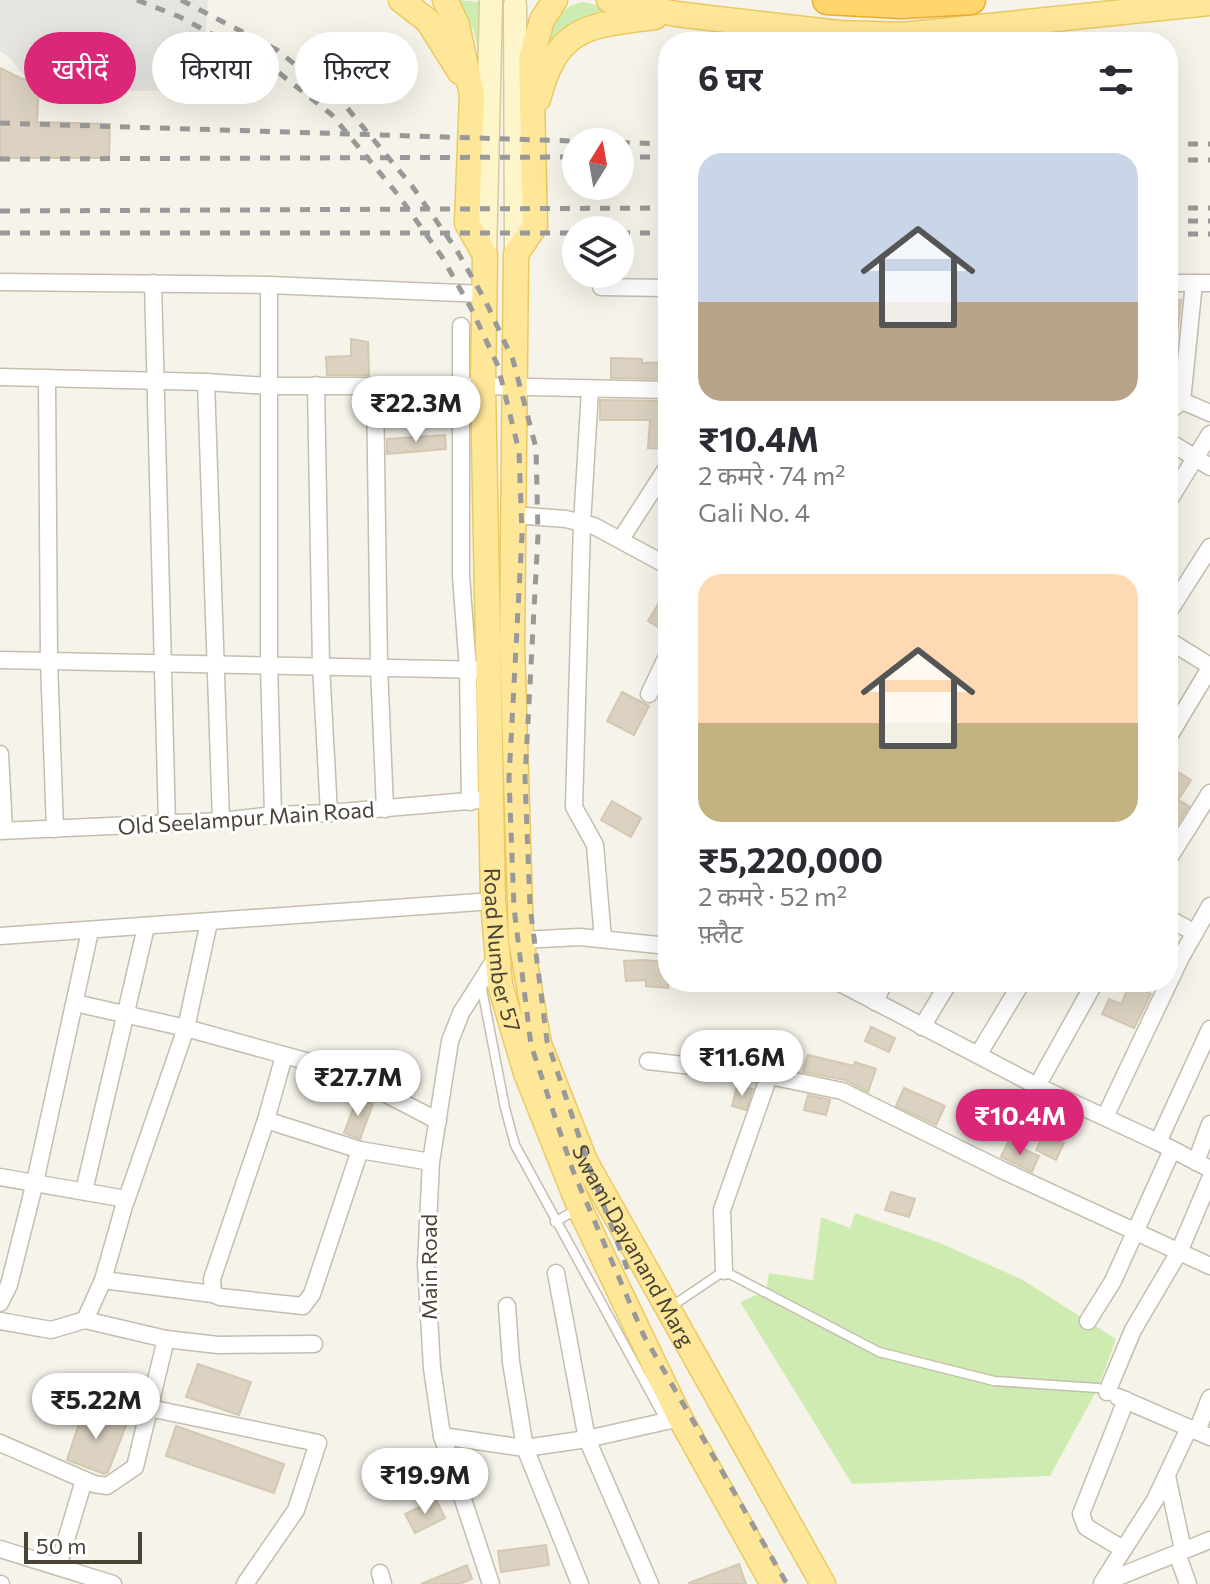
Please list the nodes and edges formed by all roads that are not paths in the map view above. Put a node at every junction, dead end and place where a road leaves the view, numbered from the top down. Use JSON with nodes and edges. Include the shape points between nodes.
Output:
{"nodes":[{"id":1,"x":401,"y":0,"type":"edge"},
{"id":2,"x":445,"y":0,"type":"edge"},
{"id":3,"x":555,"y":0,"type":"edge"},
{"id":4,"x":609,"y":0,"type":"edge"},
{"id":5,"x":827,"y":0,"type":"edge"},
{"id":6,"x":971,"y":0,"type":"edge"},
{"id":7,"x":491,"y":2,"type":"dead end"},
{"id":8,"x":1210,"y":3,"type":"edge"},
{"id":9,"x":515,"y":5,"type":"dead end"},
{"id":10,"x":676,"y":14,"type":"junction"},
{"id":11,"x":829,"y":32,"type":"edge"},
{"id":12,"x":931,"y":32,"type":"edge"},
{"id":13,"x":472,"y":95,"type":"junction"},
{"id":14,"x":531,"y":125,"type":"junction"},
{"id":15,"x":516,"y":254,"type":"junction"},
{"id":16,"x":485,"y":255,"type":"junction"},
{"id":17,"x":0,"y":282,"type":"edge"},
{"id":18,"x":153,"y":283,"type":"junction"},
{"id":19,"x":1178,"y":283,"type":"edge"},
{"id":20,"x":1202,"y":283,"type":"edge"},
{"id":21,"x":269,"y":285,"type":"junction"},
{"id":22,"x":634,"y":287,"type":"edge"},
{"id":23,"x":658,"y":288,"type":"edge"},
{"id":24,"x":484,"y":294,"type":"junction"},
{"id":25,"x":461,"y":326,"type":"dead end"},
{"id":26,"x":0,"y":377,"type":"edge"},
{"id":27,"x":47,"y":378,"type":"junction"},
{"id":28,"x":157,"y":381,"type":"junction"},
{"id":29,"x":206,"y":382,"type":"junction"},
{"id":30,"x":316,"y":385,"type":"junction"},
{"id":31,"x":268,"y":386,"type":"junction"},
{"id":32,"x":472,"y":386,"type":"junction"},
{"id":33,"x":375,"y":387,"type":"junction"},
{"id":34,"x":515,"y":387,"type":"junction"},
{"id":35,"x":1178,"y":388,"type":"edge"},
{"id":36,"x":590,"y":390,"type":"junction"},
{"id":37,"x":658,"y":390,"type":"edge"},
{"id":38,"x":1178,"y":402,"type":"edge"},
{"id":39,"x":1210,"y":413,"type":"edge"},
{"id":40,"x":1210,"y":434,"type":"edge"},
{"id":41,"x":1178,"y":447,"type":"edge"},
{"id":42,"x":1194,"y":457,"type":"junction"},
{"id":43,"x":1210,"y":467,"type":"edge"},
{"id":44,"x":658,"y":482,"type":"edge"},
{"id":45,"x":1178,"y":485,"type":"edge"},
{"id":46,"x":513,"y":515,"type":"junction"},
{"id":47,"x":582,"y":524,"type":"junction"},
{"id":48,"x":621,"y":539,"type":"junction"},
{"id":49,"x":1210,"y":547,"type":"edge"},
{"id":50,"x":658,"y":560,"type":"edge"},
{"id":51,"x":1178,"y":597,"type":"edge"},
{"id":52,"x":1178,"y":646,"type":"edge"},
{"id":53,"x":0,"y":660,"type":"edge"},
{"id":54,"x":49,"y":661,"type":"junction"},
{"id":55,"x":162,"y":662,"type":"junction"},
{"id":56,"x":216,"y":663,"type":"junction"},
{"id":57,"x":269,"y":664,"type":"junction"},
{"id":58,"x":321,"y":665,"type":"junction"},
{"id":59,"x":379,"y":666,"type":"junction"},
{"id":60,"x":1210,"y":667,"type":"edge"},
{"id":61,"x":478,"y":670,"type":"junction"},
{"id":62,"x":658,"y":675,"type":"edge"},
{"id":63,"x":649,"y":694,"type":"dead end"},
{"id":64,"x":1178,"y":721,"type":"edge"},
{"id":65,"x":0,"y":754,"type":"edge"},
{"id":66,"x":1210,"y":793,"type":"edge"},
{"id":67,"x":481,"y":801,"type":"junction"},
{"id":68,"x":385,"y":809,"type":"junction"},
{"id":69,"x":329,"y":813,"type":"junction"},
{"id":70,"x":273,"y":815,"type":"junction"},
{"id":71,"x":221,"y":821,"type":"junction"},
{"id":72,"x":167,"y":824,"type":"junction"},
{"id":73,"x":55,"y":829,"type":"junction"},
{"id":74,"x":2,"y":830,"type":"edge"},
{"id":75,"x":1178,"y":844,"type":"edge"},
{"id":76,"x":519,"y":881,"type":"joint"},
{"id":77,"x":493,"y":901,"type":"junction"},
{"id":78,"x":1210,"y":906,"type":"edge"},
{"id":79,"x":209,"y":922,"type":"junction"},
{"id":80,"x":1178,"y":924,"type":"edge"},
{"id":81,"x":146,"y":927,"type":"junction"},
{"id":82,"x":90,"y":931,"type":"junction"},
{"id":83,"x":1195,"y":933,"type":"junction"},
{"id":84,"x":0,"y":936,"type":"edge"},
{"id":85,"x":603,"y":939,"type":"junction"},
{"id":86,"x":521,"y":940,"type":"junction"},
{"id":87,"x":658,"y":945,"type":"edge"},
{"id":88,"x":497,"y":956,"type":"junction"},
{"id":89,"x":1178,"y":968,"type":"edge"},
{"id":90,"x":481,"y":982,"type":"junction"},
{"id":91,"x":856,"y":992,"type":"edge"},
{"id":92,"x":880,"y":992,"type":"edge"},
{"id":93,"x":943,"y":992,"type":"edge"},
{"id":94,"x":1016,"y":992,"type":"edge"},
{"id":95,"x":1089,"y":992,"type":"edge"},
{"id":96,"x":1166,"y":992,"type":"edge"},
{"id":97,"x":875,"y":1002,"type":"junction"},
{"id":98,"x":75,"y":1003,"type":"junction"},
{"id":99,"x":125,"y":1014,"type":"junction"},
{"id":100,"x":922,"y":1027,"type":"junction"},
{"id":101,"x":186,"y":1028,"type":"junction"},
{"id":102,"x":1210,"y":1029,"type":"edge"},
{"id":103,"x":978,"y":1055,"type":"junction"},
{"id":104,"x":284,"y":1056,"type":"junction"},
{"id":105,"x":648,"y":1061,"type":"dead end"},
{"id":106,"x":769,"y":1076,"type":"junction"},
{"id":107,"x":1037,"y":1086,"type":"junction"},
{"id":108,"x":1105,"y":1117,"type":"junction"},
{"id":109,"x":266,"y":1120,"type":"junction"},
{"id":110,"x":438,"y":1121,"type":"junction"},
{"id":111,"x":1210,"y":1124,"type":"edge"},
{"id":112,"x":1165,"y":1146,"type":"junction"},
{"id":113,"x":360,"y":1150,"type":"junction"},
{"id":114,"x":431,"y":1162,"type":"junction"},
{"id":115,"x":1203,"y":1166,"type":"edge"},
{"id":116,"x":0,"y":1177,"type":"edge"},
{"id":117,"x":1210,"y":1179,"type":"edge"},
{"id":118,"x":35,"y":1182,"type":"junction"},
{"id":119,"x":84,"y":1191,"type":"junction"},
{"id":120,"x":126,"y":1201,"type":"junction"},
{"id":121,"x":580,"y":1208,"type":"junction"},
{"id":122,"x":555,"y":1222,"type":"junction"},
{"id":123,"x":1136,"y":1232,"type":"junction"},
{"id":124,"x":1179,"y":1252,"type":"junction"},
{"id":125,"x":1210,"y":1266,"type":"edge"},
{"id":126,"x":724,"y":1271,"type":"junction"},
{"id":127,"x":556,"y":1273,"type":"dead end"},
{"id":128,"x":103,"y":1280,"type":"junction"},
{"id":129,"x":213,"y":1294,"type":"junction"},
{"id":130,"x":0,"y":1303,"type":"edge"},
{"id":131,"x":507,"y":1306,"type":"dead end"},
{"id":132,"x":668,"y":1309,"type":"junction"},
{"id":133,"x":85,"y":1320,"type":"junction"},
{"id":134,"x":0,"y":1321,"type":"edge"},
{"id":135,"x":1088,"y":1321,"type":"dead end"},
{"id":136,"x":166,"y":1339,"type":"junction"},
{"id":137,"x":314,"y":1344,"type":"dead end"},
{"id":138,"x":1103,"y":1390,"type":"junction"},
{"id":139,"x":1210,"y":1398,"type":"edge"},
{"id":140,"x":1126,"y":1400,"type":"junction"},
{"id":141,"x":149,"y":1408,"type":"junction"},
{"id":142,"x":673,"y":1420,"type":"junction"},
{"id":143,"x":1199,"y":1432,"type":"edge"},
{"id":144,"x":442,"y":1436,"type":"junction"},
{"id":145,"x":587,"y":1439,"type":"junction"},
{"id":146,"x":0,"y":1443,"type":"edge"},
{"id":147,"x":525,"y":1448,"type":"junction"},
{"id":148,"x":1167,"y":1476,"type":"junction"},
{"id":149,"x":84,"y":1480,"type":"junction"},
{"id":150,"x":1210,"y":1540,"type":"edge"},
{"id":151,"x":0,"y":1549,"type":"edge"},
{"id":152,"x":1123,"y":1549,"type":"junction"},
{"id":153,"x":1180,"y":1552,"type":"junction"},
{"id":154,"x":58,"y":1567,"type":"junction"},
{"id":155,"x":1102,"y":1583,"type":"edge"},
{"id":156,"x":113,"y":1584,"type":"edge"},
{"id":157,"x":245,"y":1584,"type":"edge"},
{"id":158,"x":491,"y":1584,"type":"edge"},
{"id":159,"x":580,"y":1584,"type":"edge"},
{"id":160,"x":650,"y":1584,"type":"edge"},
{"id":161,"x":773,"y":1584,"type":"edge"},
{"id":162,"x":823,"y":1584,"type":"edge"},
{"id":163,"x":1188,"y":1584,"type":"edge"}],
"edges":[{"from":1,"to":13,"type":"main road","via":[[428,21]]},
{"from":2,"to":13,"type":"main road","via":[[457,25]]},
{"from":3,"to":14,"type":"main road","via":[[536,35],[531,59]]},
{"from":4,"to":10,"type":"main road"},
{"from":5,"to":6,"type":"highway"},
{"from":7,"to":16,"type":"main road"},
{"from":8,"to":12,"type":"main road"},
{"from":9,"to":15,"type":"main road"},
{"from":10,"to":11,"type":"main road"},
{"from":10,"to":14,"type":"main road","via":[[602,24],[577,33],[549,67]]},
{"from":13,"to":16,"type":"main road","via":[[467,223]]},
{"from":14,"to":15,"type":"main road","via":[[535,226]]},
{"from":15,"to":34,"type":"main road","name":"Road Number 57"},
{"from":16,"to":24,"type":"main road","name":"Road Number 57"},
{"from":17,"to":18,"type":"street"},
{"from":18,"to":21,"type":"street"},
{"from":18,"to":28,"type":"street"},
{"from":19,"to":20,"type":"street"},
{"from":20,"to":35,"type":"street"},
{"from":21,"to":24,"type":"street"},
{"from":21,"to":31,"type":"street"},
{"from":22,"to":23,"type":"street"},
{"from":24,"to":32,"type":"main road","name":"Road Number 57"},
{"from":25,"to":32,"type":"street"},
{"from":26,"to":27,"type":"street"},
{"from":27,"to":28,"type":"street"},
{"from":27,"to":54,"type":"street"},
{"from":28,"to":29,"type":"street"},
{"from":28,"to":55,"type":"street"},
{"from":29,"to":31,"type":"street"},
{"from":29,"to":56,"type":"street"},
{"from":30,"to":31,"type":"street"},
{"from":30,"to":33,"type":"street"},
{"from":30,"to":58,"type":"street"},
{"from":31,"to":57,"type":"street"},
{"from":32,"to":33,"type":"street"},
{"from":32,"to":34,"type":"street"},
{"from":32,"to":61,"type":"main road","name":"Road Number 57"},
{"from":33,"to":59,"type":"street"},
{"from":34,"to":36,"type":"street"},
{"from":34,"to":46,"type":"main road","name":"Road Number 57"},
{"from":36,"to":37,"type":"street"},
{"from":36,"to":47,"type":"street"},
{"from":38,"to":39,"type":"street"},
{"from":40,"to":42,"type":"street"},
{"from":41,"to":42,"type":"street"},
{"from":42,"to":43,"type":"street"},
{"from":42,"to":45,"type":"street"},
{"from":44,"to":48,"type":"street"},
{"from":46,"to":47,"type":"street"},
{"from":46,"to":76,"type":"main road","name":"Road Number 57"},
{"from":47,"to":48,"type":"street"},
{"from":47,"to":85,"type":"street","via":[[574,807],[595,845]]},
{"from":48,"to":50,"type":"street"},
{"from":49,"to":51,"type":"street"},
{"from":52,"to":60,"type":"street"},
{"from":53,"to":54,"type":"street"},
{"from":54,"to":55,"type":"street"},
{"from":54,"to":73,"type":"street"},
{"from":55,"to":56,"type":"street"},
{"from":55,"to":72,"type":"street"},
{"from":56,"to":57,"type":"street"},
{"from":56,"to":71,"type":"street"},
{"from":57,"to":58,"type":"street"},
{"from":57,"to":70,"type":"street"},
{"from":58,"to":59,"type":"street"},
{"from":58,"to":69,"type":"street"},
{"from":59,"to":61,"type":"street"},
{"from":59,"to":68,"type":"street"},
{"from":60,"to":64,"type":"street"},
{"from":61,"to":67,"type":"main road","name":"Road Number 57"},
{"from":62,"to":63,"type":"street"},
{"from":65,"to":74,"type":"street"},
{"from":66,"to":75,"type":"street"},
{"from":67,"to":68,"type":"street","name":"Old Seelampur Main Road"},
{"from":67,"to":77,"type":"main road","name":"Road Number 57"},
{"from":68,"to":69,"type":"street","name":"Old Seelampur Main Road"},
{"from":69,"to":70,"type":"street","name":"Old Seelampur Main Road"},
{"from":70,"to":71,"type":"street","name":"Old Seelampur Main Road"},
{"from":71,"to":72,"type":"street","name":"Old Seelampur Main Road"},
{"from":72,"to":73,"type":"street","name":"Old Seelampur Main Road"},
{"from":73,"to":74,"type":"street","name":"Old Seelampur Main Road"},
{"from":76,"to":86,"type":"main road","name":"Swami Dayanand Marg"},
{"from":77,"to":79,"type":"street"},
{"from":77,"to":88,"type":"main road","name":"Road Number 57"},
{"from":78,"to":83,"type":"street"},
{"from":79,"to":81,"type":"street"},
{"from":79,"to":101,"type":"street"},
{"from":80,"to":83,"type":"street"},
{"from":81,"to":82,"type":"street"},
{"from":81,"to":99,"type":"street"},
{"from":82,"to":84,"type":"street"},
{"from":82,"to":98,"type":"street"},
{"from":83,"to":89,"type":"street"},
{"from":85,"to":86,"type":"street"},
{"from":85,"to":87,"type":"street"},
{"from":86,"to":132,"type":"main road","name":"Swami Dayanand Marg","via":[[539,1044],[585,1161]]},
{"from":88,"to":90,"type":"street","name":"Main Road"},
{"from":88,"to":121,"type":"main road","name":"Road Number 57","via":[[500,985],[526,1073]]},
{"from":90,"to":110,"type":"street","name":"Main Road","via":[[450,1041]]},
{"from":90,"to":122,"type":"lane","via":[[515,1145]]},
{"from":91,"to":97,"type":"street"},
{"from":92,"to":97,"type":"street"},
{"from":93,"to":100,"type":"street"},
{"from":94,"to":103,"type":"street"},
{"from":95,"to":107,"type":"street"},
{"from":96,"to":108,"type":"street"},
{"from":97,"to":100,"type":"street"},
{"from":98,"to":99,"type":"street"},
{"from":98,"to":118,"type":"street"},
{"from":99,"to":101,"type":"street"},
{"from":99,"to":119,"type":"street"},
{"from":100,"to":103,"type":"street"},
{"from":101,"to":104,"type":"street"},
{"from":101,"to":120,"type":"street"},
{"from":102,"to":112,"type":"street"},
{"from":103,"to":107,"type":"street"},
{"from":104,"to":109,"type":"street"},
{"from":104,"to":110,"type":"street","via":[[342,1071]]},
{"from":105,"to":106,"type":"street"},
{"from":106,"to":123,"type":"street","via":[[842,1091]]},
{"from":106,"to":126,"type":"street","via":[[722,1210]]},
{"from":107,"to":108,"type":"street"},
{"from":108,"to":112,"type":"street"},
{"from":109,"to":113,"type":"street"},
{"from":109,"to":129,"type":"street","via":[[212,1279]]},
{"from":110,"to":114,"type":"street","name":"Main Road"},
{"from":111,"to":115,"type":"street"},
{"from":112,"to":115,"type":"street"},
{"from":112,"to":123,"type":"street"},
{"from":113,"to":114,"type":"street"},
{"from":113,"to":129,"type":"street","via":[[303,1306]]},
{"from":114,"to":144,"type":"street","name":"Main Road","via":[[427,1308]]},
{"from":116,"to":118,"type":"street"},
{"from":117,"to":124,"type":"street"},
{"from":118,"to":119,"type":"street"},
{"from":118,"to":130,"type":"street"},
{"from":119,"to":120,"type":"street"},
{"from":120,"to":128,"type":"street"},
{"from":121,"to":122,"type":"lane"},
{"from":121,"to":142,"type":"main road","name":"Road Number 57"},
{"from":122,"to":142,"type":"lane"},
{"from":123,"to":124,"type":"street"},
{"from":123,"to":135,"type":"street"},
{"from":124,"to":125,"type":"street"},
{"from":124,"to":138,"type":"street"},
{"from":126,"to":132,"type":"lane"},
{"from":126,"to":138,"type":"lane","via":[[879,1352],[994,1381]]},
{"from":127,"to":145,"type":"street"},
{"from":128,"to":129,"type":"street"},
{"from":128,"to":133,"type":"street"},
{"from":131,"to":147,"type":"street"},
{"from":132,"to":162,"type":"main road","name":"Swami Dayanand Marg"},
{"from":133,"to":134,"type":"street","via":[[51,1330]]},
{"from":133,"to":136,"type":"street"},
{"from":136,"to":137,"type":"street","via":[[218,1345]]},
{"from":136,"to":141,"type":"street"},
{"from":138,"to":140,"type":"street"},
{"from":139,"to":143,"type":"street"},
{"from":140,"to":143,"type":"street"},
{"from":140,"to":152,"type":"street","via":[[1081,1514],[1086,1527]]},
{"from":141,"to":149,"type":"street","via":[[135,1467],[107,1486]]},
{"from":141,"to":157,"type":"street","via":[[318,1443],[296,1510]]},
{"from":142,"to":145,"type":"street"},
{"from":142,"to":161,"type":"main road","name":"Road Number 57"},
{"from":143,"to":148,"type":"street"},
{"from":144,"to":147,"type":"street"},
{"from":144,"to":158,"type":"street","name":"Main Road"},
{"from":145,"to":147,"type":"street"},
{"from":145,"to":160,"type":"street"},
{"from":146,"to":149,"type":"street"},
{"from":147,"to":159,"type":"street"},
{"from":148,"to":152,"type":"street"},
{"from":148,"to":153,"type":"street"},
{"from":149,"to":154,"type":"street"},
{"from":150,"to":153,"type":"street"},
{"from":151,"to":154,"type":"street"},
{"from":152,"to":155,"type":"street"},
{"from":153,"to":155,"type":"street"},
{"from":153,"to":163,"type":"street"},
{"from":154,"to":156,"type":"street"}]}
